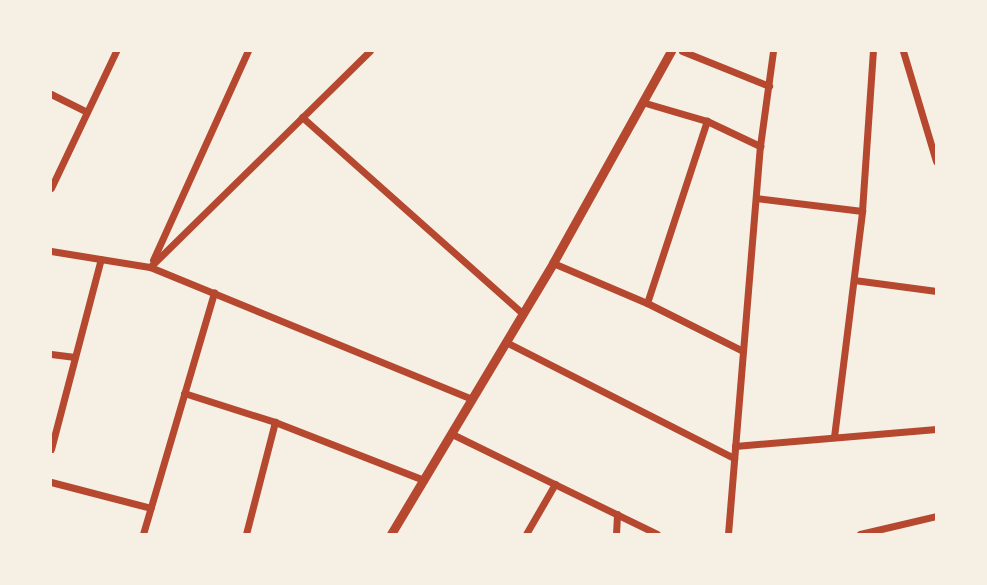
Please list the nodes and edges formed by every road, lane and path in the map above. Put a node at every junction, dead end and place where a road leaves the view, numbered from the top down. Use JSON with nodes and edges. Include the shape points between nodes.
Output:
{"nodes":[{"id":1,"x":116,"y":51,"type":"edge"},
{"id":2,"x":248,"y":51,"type":"edge"},
{"id":3,"x":370,"y":51,"type":"edge"},
{"id":4,"x":671,"y":51,"type":"edge"},
{"id":5,"x":682,"y":51,"type":"edge"},
{"id":6,"x":773,"y":51,"type":"edge"},
{"id":7,"x":873,"y":51,"type":"edge"},
{"id":8,"x":903,"y":51,"type":"edge"},
{"id":9,"x":769,"y":86,"type":"junction"},
{"id":10,"x":51,"y":94,"type":"edge"},
{"id":11,"x":642,"y":103,"type":"junction"},
{"id":12,"x":87,"y":112,"type":"junction"},
{"id":13,"x":302,"y":117,"type":"junction"},
{"id":14,"x":707,"y":121,"type":"junction"},
{"id":15,"x":760,"y":146,"type":"junction"},
{"id":16,"x":936,"y":161,"type":"edge"},
{"id":17,"x":51,"y":188,"type":"edge"},
{"id":18,"x":756,"y":198,"type":"junction"},
{"id":19,"x":862,"y":211,"type":"junction"},
{"id":20,"x":51,"y":251,"type":"edge"},
{"id":21,"x":102,"y":259,"type":"junction"},
{"id":22,"x":554,"y":263,"type":"junction"},
{"id":23,"x":150,"y":267,"type":"junction"},
{"id":24,"x":854,"y":280,"type":"junction"},
{"id":25,"x":936,"y":291,"type":"edge"},
{"id":26,"x":214,"y":292,"type":"junction"},
{"id":27,"x":647,"y":303,"type":"junction"},
{"id":28,"x":523,"y":314,"type":"junction"},
{"id":29,"x":506,"y":342,"type":"junction"},
{"id":30,"x":743,"y":351,"type":"junction"},
{"id":31,"x":51,"y":355,"type":"edge"},
{"id":32,"x":75,"y":357,"type":"junction"},
{"id":33,"x":184,"y":393,"type":"junction"},
{"id":34,"x":472,"y":399,"type":"junction"},
{"id":35,"x":275,"y":422,"type":"junction"},
{"id":36,"x":936,"y":429,"type":"edge"},
{"id":37,"x":452,"y":433,"type":"junction"},
{"id":38,"x":834,"y":437,"type":"junction"},
{"id":39,"x":735,"y":446,"type":"junction"},
{"id":40,"x":51,"y":449,"type":"edge"},
{"id":41,"x":734,"y":458,"type":"junction"},
{"id":42,"x":424,"y":480,"type":"junction"},
{"id":43,"x":51,"y":482,"type":"edge"},
{"id":44,"x":555,"y":484,"type":"junction"},
{"id":45,"x":151,"y":508,"type":"junction"},
{"id":46,"x":617,"y":514,"type":"junction"},
{"id":47,"x":936,"y":516,"type":"edge"},
{"id":48,"x":143,"y":534,"type":"edge"},
{"id":49,"x":246,"y":534,"type":"edge"},
{"id":50,"x":391,"y":534,"type":"edge"},
{"id":51,"x":526,"y":534,"type":"edge"},
{"id":52,"x":616,"y":534,"type":"edge"},
{"id":53,"x":657,"y":534,"type":"edge"},
{"id":54,"x":728,"y":534,"type":"edge"},
{"id":55,"x":860,"y":534,"type":"edge"}],
"edges":[{"from":1,"to":12,"type":"street"},
{"from":2,"to":23,"type":"street"},
{"from":3,"to":13,"type":"street"},
{"from":4,"to":11,"type":"street"},
{"from":5,"to":9,"type":"street"},
{"from":6,"to":9,"type":"street"},
{"from":7,"to":19,"type":"street"},
{"from":8,"to":16,"type":"street"},
{"from":9,"to":15,"type":"street"},
{"from":10,"to":12,"type":"street"},
{"from":11,"to":14,"type":"street"},
{"from":11,"to":22,"type":"street"},
{"from":12,"to":17,"type":"street"},
{"from":13,"to":23,"type":"street"},
{"from":13,"to":28,"type":"street"},
{"from":14,"to":15,"type":"street"},
{"from":14,"to":27,"type":"street"},
{"from":15,"to":18,"type":"street"},
{"from":18,"to":19,"type":"street"},
{"from":18,"to":30,"type":"street"},
{"from":19,"to":24,"type":"street"},
{"from":20,"to":21,"type":"street"},
{"from":21,"to":23,"type":"street"},
{"from":21,"to":32,"type":"street"},
{"from":22,"to":27,"type":"street"},
{"from":22,"to":28,"type":"street"},
{"from":23,"to":26,"type":"street"},
{"from":24,"to":25,"type":"street"},
{"from":24,"to":38,"type":"street"},
{"from":26,"to":33,"type":"street"},
{"from":26,"to":34,"type":"street"},
{"from":27,"to":30,"type":"street"},
{"from":28,"to":29,"type":"street"},
{"from":29,"to":34,"type":"street"},
{"from":29,"to":41,"type":"street"},
{"from":30,"to":39,"type":"street"},
{"from":31,"to":32,"type":"street"},
{"from":32,"to":40,"type":"street"},
{"from":33,"to":35,"type":"street"},
{"from":33,"to":45,"type":"street"},
{"from":34,"to":37,"type":"street"},
{"from":35,"to":42,"type":"street"},
{"from":35,"to":49,"type":"street"},
{"from":36,"to":38,"type":"street"},
{"from":37,"to":42,"type":"street"},
{"from":37,"to":44,"type":"street"},
{"from":38,"to":39,"type":"street"},
{"from":39,"to":41,"type":"street"},
{"from":41,"to":54,"type":"street"},
{"from":42,"to":50,"type":"street"},
{"from":43,"to":45,"type":"street"},
{"from":44,"to":46,"type":"street"},
{"from":44,"to":51,"type":"street"},
{"from":45,"to":48,"type":"street"},
{"from":46,"to":52,"type":"street"},
{"from":46,"to":53,"type":"street"},
{"from":47,"to":55,"type":"street"}]}
